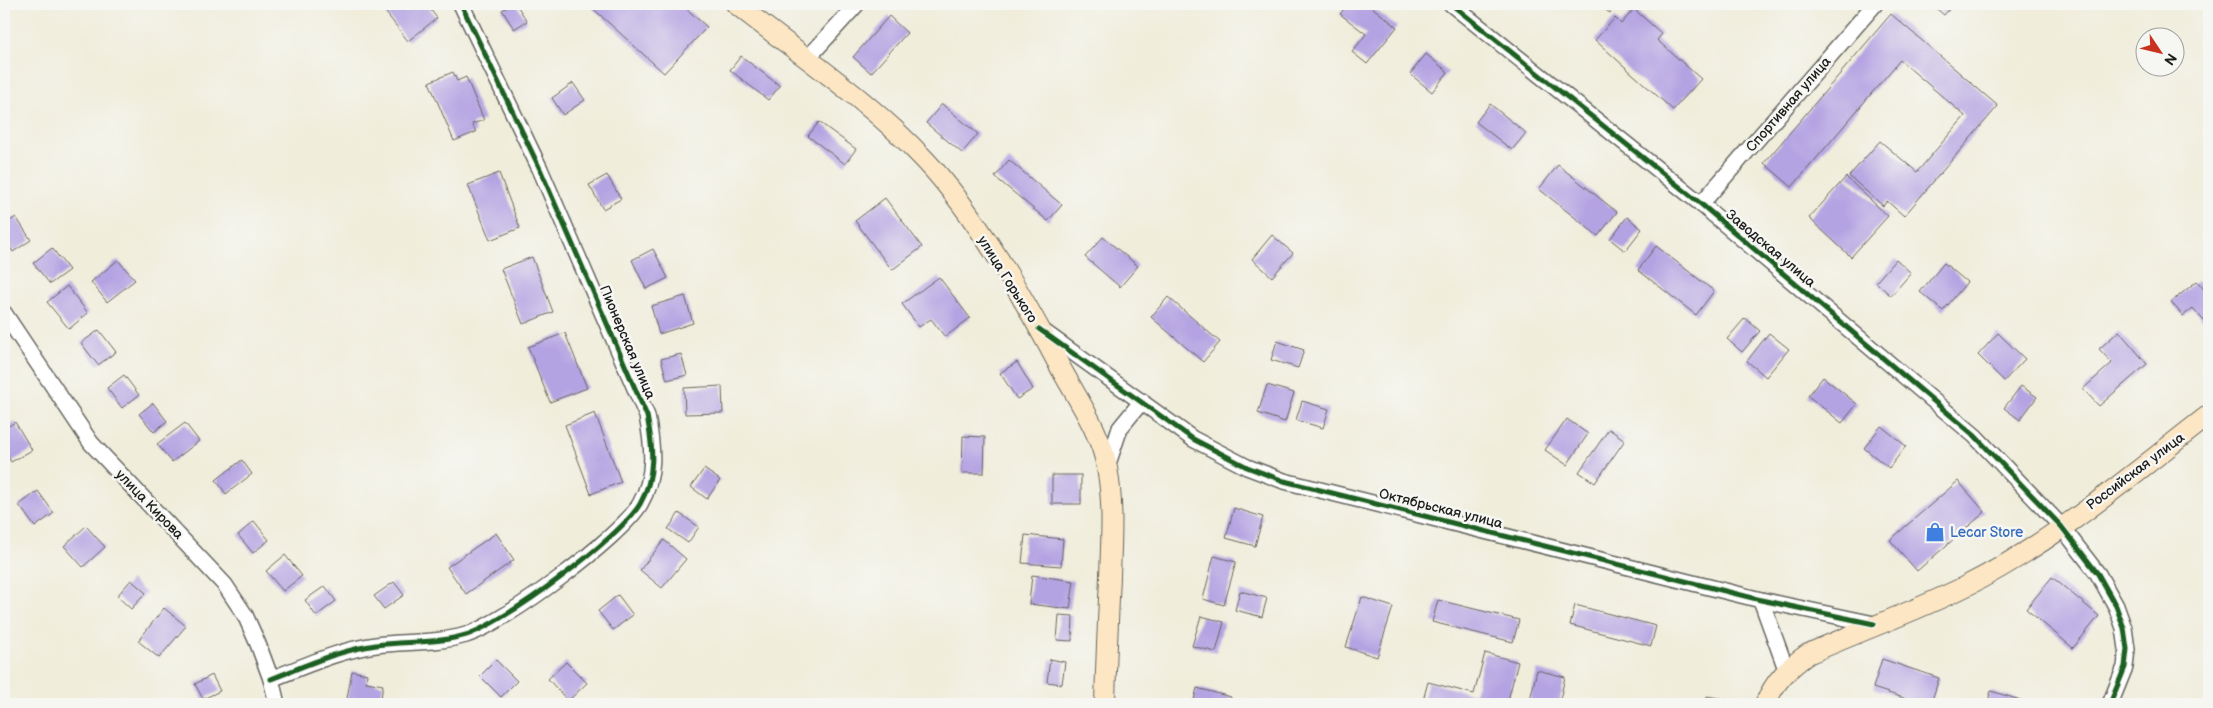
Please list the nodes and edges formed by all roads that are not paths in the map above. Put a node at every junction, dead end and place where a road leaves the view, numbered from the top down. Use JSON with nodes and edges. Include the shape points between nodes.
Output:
{"nodes":[{"id":1,"x":461,"y":4,"type":"edge"},
{"id":2,"x":736,"y":4,"type":"edge"},
{"id":3,"x":857,"y":4,"type":"edge"},
{"id":4,"x":1451,"y":4,"type":"edge"},
{"id":5,"x":1875,"y":4,"type":"edge"},
{"id":6,"x":808,"y":58,"type":"junction"},
{"id":7,"x":1701,"y":204,"type":"junction"},
{"id":8,"x":4,"y":313,"type":"edge"},
{"id":9,"x":1040,"y":329,"type":"junction"},
{"id":10,"x":1142,"y":401,"type":"junction"},
{"id":11,"x":2209,"y":415,"type":"edge"},
{"id":12,"x":1107,"y":467,"type":"junction"},
{"id":13,"x":2061,"y":526,"type":"junction"},
{"id":14,"x":1760,"y":600,"type":"junction"},
{"id":15,"x":1874,"y":624,"type":"junction"},
{"id":16,"x":1786,"y":669,"type":"junction"},
{"id":17,"x":271,"y":679,"type":"junction"},
{"id":18,"x":277,"y":704,"type":"edge"},
{"id":19,"x":1104,"y":704,"type":"edge"},
{"id":20,"x":1765,"y":704,"type":"edge"},
{"id":21,"x":2110,"y":704,"type":"edge"}],
"edges":[{"from":1,"to":17,"type":"street","name":"Пионерская улица","via":[[536,161],[647,416],[653,450],[651,475],[640,504],[621,528],[503,619],[466,635],[347,650]]},
{"from":2,"to":6,"type":"main road","name":"улица Горького"},
{"from":3,"to":6,"type":"street"},
{"from":4,"to":7,"type":"street","name":"Заводская улица"},
{"from":5,"to":7,"type":"street","name":"Спортивная улица"},
{"from":6,"to":9,"type":"main road","name":"улица Горького","via":[[889,124],[926,161],[958,200]]},
{"from":7,"to":13,"type":"street","name":"Заводская улица","via":[[1975,436]]},
{"from":8,"to":17,"type":"street","name":"улица Кирова","via":[[91,443],[225,585],[245,616]]},
{"from":9,"to":10,"type":"street","name":"Октябрьская улица"},
{"from":9,"to":12,"type":"main road","name":"улица Горького","via":[[1098,440]]},
{"from":10,"to":12,"type":"street","via":[[1120,428]]},
{"from":10,"to":14,"type":"street","name":"Октябрьская улица","via":[[1193,439],[1247,467],[1284,481]]},
{"from":11,"to":13,"type":"main road","name":"Российская улица"},
{"from":12,"to":19,"type":"main road","name":"улица Горького","via":[[1112,521]]},
{"from":13,"to":15,"type":"main road","name":"Российская улица","via":[[1965,586]]},
{"from":13,"to":21,"type":"street","via":[[2098,574],[2124,628],[2127,649],[2124,667]]},
{"from":14,"to":15,"type":"street","name":"Октябрьская улица"},
{"from":14,"to":16,"type":"street"},
{"from":15,"to":16,"type":"main road","name":"Российская улица","via":[[1808,654]]},
{"from":16,"to":20,"type":"main road"},
{"from":17,"to":18,"type":"street","name":"улица Кирова"}]}
